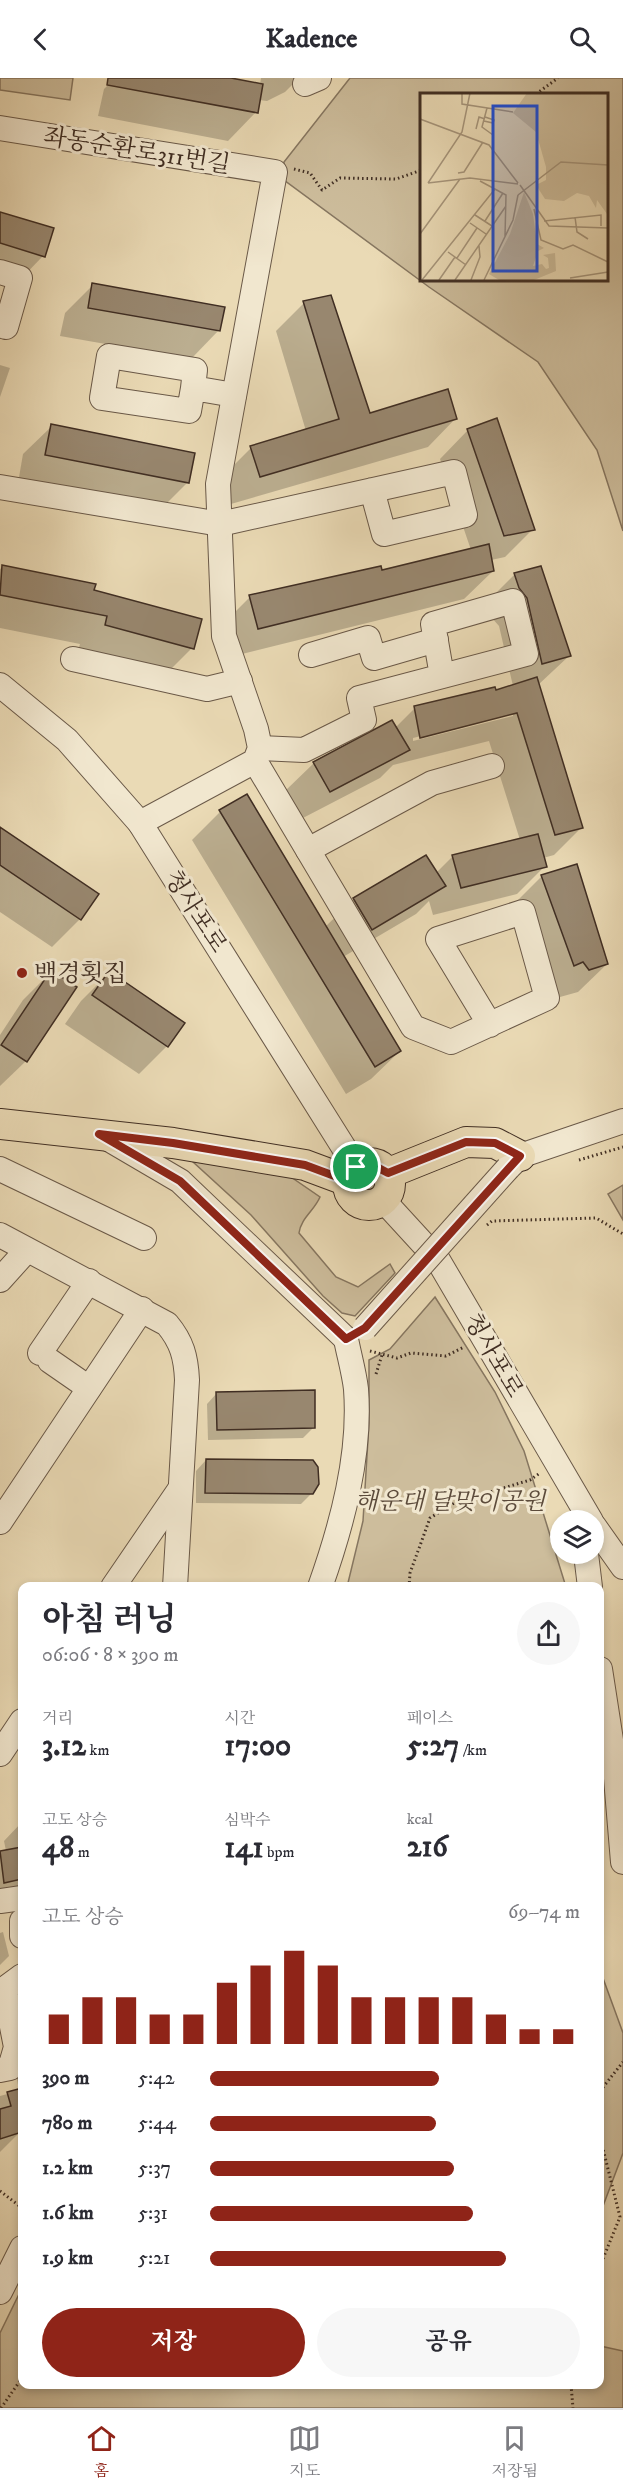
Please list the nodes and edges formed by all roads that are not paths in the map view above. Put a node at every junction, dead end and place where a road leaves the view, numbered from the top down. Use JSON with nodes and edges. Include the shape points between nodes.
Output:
{"nodes":[{"id":1,"x":0,"y":128,"type":"edge"},
{"id":2,"x":0,"y":272,"type":"edge"},
{"id":3,"x":0,"y":325,"type":"edge"},
{"id":4,"x":193,"y":388,"type":"dead end"},
{"id":5,"x":234,"y":395,"type":"junction"},
{"id":6,"x":1,"y":488,"type":"edge"},
{"id":7,"x":372,"y":490,"type":"dead end"},
{"id":8,"x":220,"y":524,"type":"junction"},
{"id":9,"x":436,"y":640,"type":"junction"},
{"id":10,"x":311,"y":655,"type":"dead end"},
{"id":11,"x":73,"y":659,"type":"dead end"},
{"id":12,"x":442,"y":676,"type":"junction"},
{"id":13,"x":240,"y":681,"type":"junction"},
{"id":14,"x":0,"y":685,"type":"edge"},
{"id":15,"x":257,"y":754,"type":"junction"},
{"id":16,"x":492,"y":766,"type":"dead end"},
{"id":17,"x":140,"y":823,"type":"junction"},
{"id":18,"x":308,"y":850,"type":"junction"},
{"id":19,"x":490,"y":1024,"type":"junction"},
{"id":20,"x":623,"y":1121,"type":"edge"},
{"id":21,"x":0,"y":1124,"type":"edge"},
{"id":22,"x":99,"y":1134,"type":"junction"},
{"id":23,"x":514,"y":1162,"type":"junction"},
{"id":24,"x":0,"y":1169,"type":"edge"},
{"id":25,"x":352,"y":1174,"type":"junction"},
{"id":26,"x":386,"y":1186,"type":"junction"},
{"id":27,"x":0,"y":1235,"type":"edge"},
{"id":28,"x":144,"y":1238,"type":"dead end"},
{"id":29,"x":27,"y":1250,"type":"junction"},
{"id":30,"x":0,"y":1280,"type":"edge"},
{"id":31,"x":89,"y":1281,"type":"junction"},
{"id":32,"x":142,"y":1310,"type":"junction"},
{"id":33,"x":360,"y":1339,"type":"junction"},
{"id":34,"x":89,"y":1388,"type":"junction"},
{"id":35,"x":180,"y":1489,"type":"junction"},
{"id":36,"x":582,"y":1510,"type":"edge"},
{"id":37,"x":0,"y":1522,"type":"edge"},
{"id":38,"x":604,"y":1542,"type":"edge"},
{"id":39,"x":587,"y":1564,"type":"edge"},
{"id":40,"x":623,"y":1567,"type":"edge"},
{"id":41,"x":116,"y":1582,"type":"edge"},
{"id":42,"x":175,"y":1582,"type":"edge"},
{"id":43,"x":322,"y":1582,"type":"edge"},
{"id":44,"x":589,"y":1582,"type":"edge"},
{"id":45,"x":604,"y":1695,"type":"edge"},
{"id":46,"x":18,"y":1726,"type":"edge"},
{"id":47,"x":0,"y":1754,"type":"edge"},
{"id":48,"x":623,"y":1862,"type":"edge"},
{"id":49,"x":18,"y":1899,"type":"edge"},
{"id":50,"x":0,"y":1901,"type":"edge"},
{"id":51,"x":9,"y":1986,"type":"edge"},
{"id":52,"x":0,"y":2070,"type":"edge"},
{"id":53,"x":18,"y":2256,"type":"edge"},
{"id":54,"x":0,"y":2292,"type":"edge"}],
"edges":[{"from":1,"to":5,"type":"street","name":"좌동순환로311번길","via":[[275,172]]},
{"from":2,"to":3,"type":"street","via":[[20,278],[6,327]]},
{"from":4,"to":5,"type":"street"},
{"from":5,"to":8,"type":"street","via":[[218,484]]},
{"from":6,"to":8,"type":"street"},
{"from":7,"to":8,"type":"street"},
{"from":8,"to":13,"type":"street","via":[[224,636]]},
{"from":9,"to":10,"type":"street","via":[[374,658],[368,638]]},
{"from":9,"to":12,"type":"street"},
{"from":9,"to":12,"type":"street","via":[[433,624],[513,601],[526,654]]},
{"from":11,"to":13,"type":"street","via":[[207,689]]},
{"from":12,"to":15,"type":"street","via":[[359,698],[364,720],[304,750]]},
{"from":13,"to":15,"type":"street"},
{"from":14,"to":17,"type":"street","name":"청사포로","via":[[67,740]]},
{"from":15,"to":17,"type":"street"},
{"from":15,"to":18,"type":"street"},
{"from":16,"to":18,"type":"street","via":[[432,783]]},
{"from":17,"to":25,"type":"street","name":"청사포로"},
{"from":18,"to":19,"type":"street","via":[[413,1027],[452,1042]]},
{"from":19,"to":19,"type":"street","via":[[547,998],[523,912],[438,939]]},
{"from":20,"to":23,"type":"street"},
{"from":21,"to":22,"type":"main road"},
{"from":22,"to":25,"type":"main road"},
{"from":22,"to":33,"type":"street","via":[[180,1181]]},
{"from":23,"to":26,"type":"main road","via":[[495,1143],[466,1142]]},
{"from":23,"to":33,"type":"street","bridge":true},
{"from":24,"to":28,"type":"street"},
{"from":25,"to":26,"type":"main road","via":[[373,1165]]},
{"from":26,"to":36,"type":"street","name":"청사포로","via":[[438,1260]]},
{"from":27,"to":29,"type":"street"},
{"from":29,"to":30,"type":"street"},
{"from":29,"to":31,"type":"street"},
{"from":31,"to":32,"type":"street"},
{"from":31,"to":34,"type":"street","via":[[45,1357]]},
{"from":32,"to":34,"type":"street"},
{"from":32,"to":35,"type":"street","via":[[167,1324],[180,1339],[186,1360]]},
{"from":33,"to":43,"type":"street","via":[[353,1466]]},
{"from":34,"to":37,"type":"street"},
{"from":35,"to":41,"type":"street"},
{"from":35,"to":42,"type":"street"},
{"from":38,"to":40,"type":"street","name":"청사포로"},
{"from":39,"to":44,"type":"street"},
{"from":45,"to":48,"type":"street"},
{"from":46,"to":47,"type":"street"},
{"from":49,"to":50,"type":"street"},
{"from":51,"to":52,"type":"street","via":[[16,2047],[10,2068]]},
{"from":53,"to":54,"type":"street"}]}
